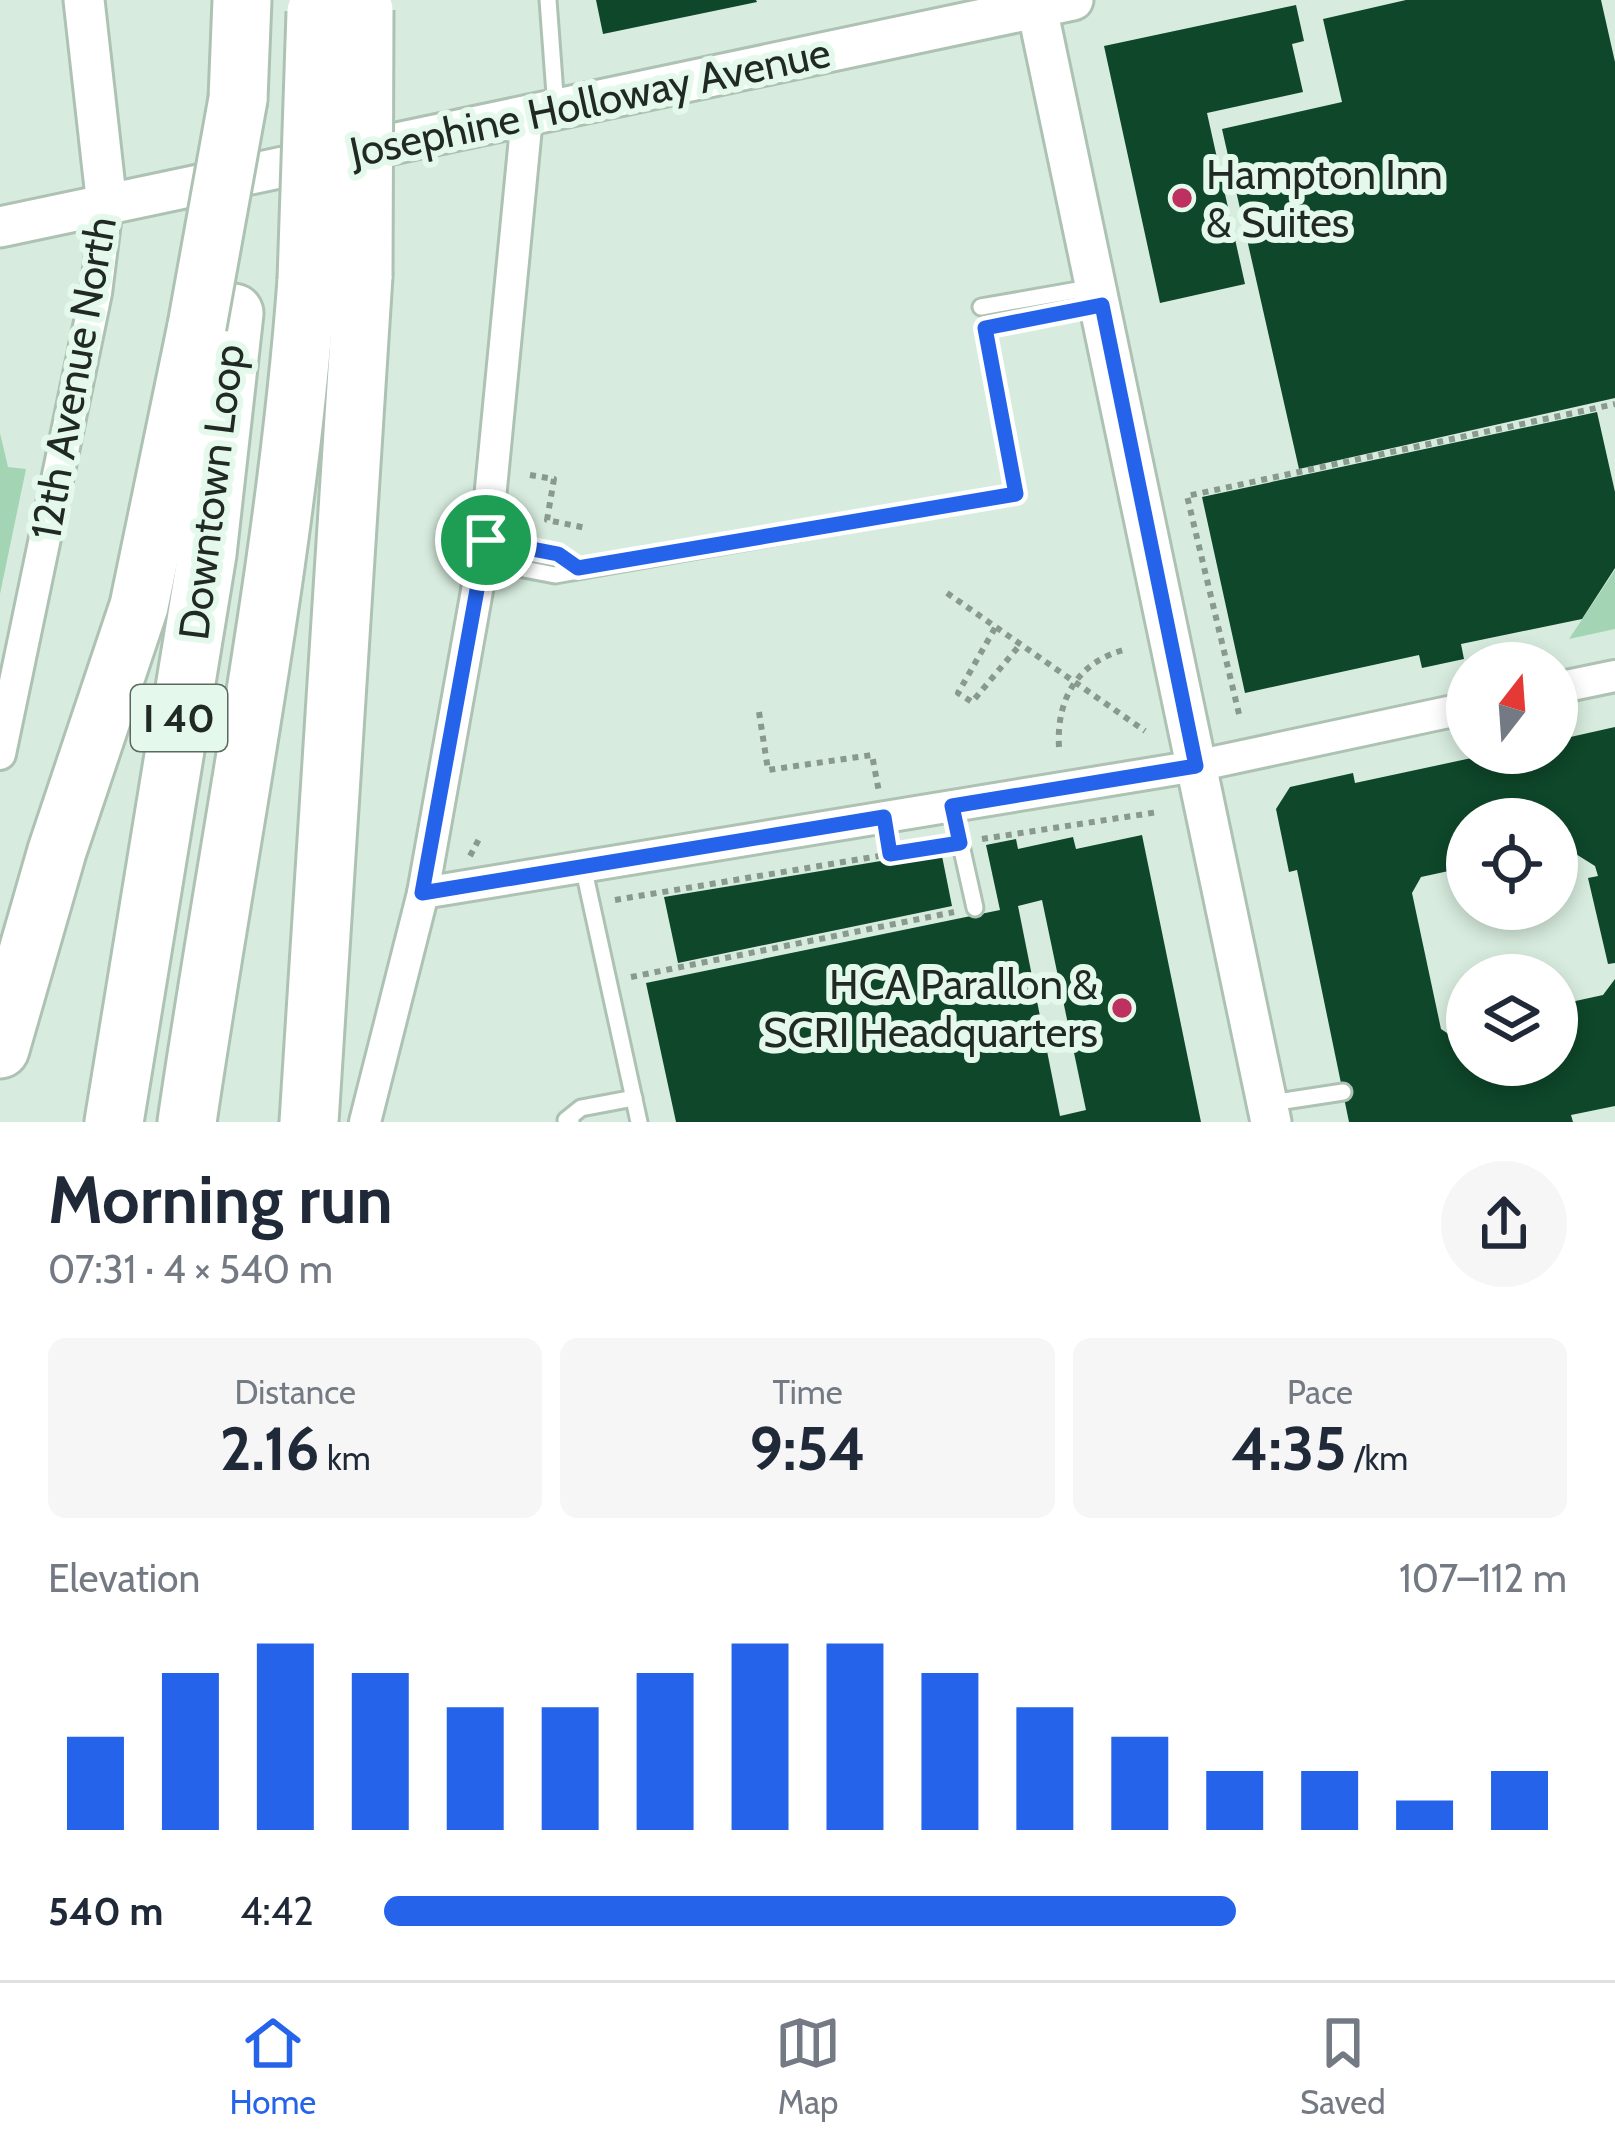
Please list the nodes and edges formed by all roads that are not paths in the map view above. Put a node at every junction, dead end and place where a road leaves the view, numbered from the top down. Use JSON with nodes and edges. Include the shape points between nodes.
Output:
{"nodes":[{"id":1,"x":84,"y":0,"type":"edge"},
{"id":2,"x":548,"y":0,"type":"edge"},
{"id":3,"x":242,"y":1,"type":"edge"},
{"id":4,"x":1049,"y":3,"type":"edge"},
{"id":5,"x":340,"y":5,"type":"edge"},
{"id":6,"x":541,"y":114,"type":"junction"},
{"id":7,"x":107,"y":206,"type":"junction"},
{"id":8,"x":0,"y":226,"type":"edge"},
{"id":9,"x":1100,"y":296,"type":"junction"},
{"id":10,"x":981,"y":307,"type":"dead end"},
{"id":11,"x":215,"y":319,"type":"junction"},
{"id":12,"x":484,"y":550,"type":"junction"},
{"id":13,"x":1615,"y":676,"type":"edge"},
{"id":14,"x":1578,"y":684,"type":"edge"},
{"id":15,"x":1446,"y":712,"type":"edge"},
{"id":16,"x":0,"y":754,"type":"edge"},
{"id":17,"x":1196,"y":766,"type":"junction"},
{"id":18,"x":952,"y":806,"type":"junction"},
{"id":19,"x":583,"y":866,"type":"junction"},
{"id":20,"x":422,"y":893,"type":"junction"},
{"id":21,"x":975,"y":908,"type":"road end"},
{"id":22,"x":0,"y":1048,"type":"edge"},
{"id":23,"x":1342,"y":1092,"type":"dead end"},
{"id":24,"x":634,"y":1098,"type":"junction"},
{"id":25,"x":1270,"y":1113,"type":"edge"},
{"id":26,"x":368,"y":1120,"type":"edge"},
{"id":27,"x":633,"y":1121,"type":"edge"},
{"id":28,"x":114,"y":1122,"type":"edge"},
{"id":29,"x":187,"y":1122,"type":"edge"},
{"id":30,"x":309,"y":1122,"type":"edge"},
{"id":31,"x":571,"y":1122,"type":"edge"}],
"edges":[{"from":1,"to":7,"type":"street","name":"12th Avenue North"},
{"from":2,"to":6,"type":"lane"},
{"from":3,"to":11,"type":"highway","bridge":true},
{"from":4,"to":6,"type":"street","name":"Josephine Holloway Avenue"},
{"from":4,"to":9,"type":"street"},
{"from":5,"to":29,"type":"highway","name":"Downtown Loop","number":"I 40","bridge":true,"via":[[256,710]]},
{"from":5,"to":30,"type":"highway","bridge":true,"via":[[362,276]]},
{"from":6,"to":7,"type":"street","name":"Josephine Holloway Avenue"},
{"from":6,"to":12,"type":"street"},
{"from":7,"to":8,"type":"street","name":"Josephine Holloway Avenue"},
{"from":7,"to":16,"type":"street","name":"12th Avenue North"},
{"from":9,"to":10,"type":"lane"},
{"from":9,"to":12,"type":"lane","via":[[985,328],[1016,494],[555,575]]},
{"from":9,"to":17,"type":"street"},
{"from":11,"to":22,"type":"highway","via":[[139,606]]},
{"from":11,"to":28,"type":"highway","name":"Downtown Loop","number":"I 40","via":[[207,554]]},
{"from":12,"to":20,"type":"street"},
{"from":13,"to":14,"type":"street"},
{"from":15,"to":17,"type":"street"},
{"from":17,"to":18,"type":"street"},
{"from":17,"to":25,"type":"street"},
{"from":18,"to":19,"type":"street"},
{"from":18,"to":21,"type":"lane"},
{"from":19,"to":20,"type":"street"},
{"from":19,"to":24,"type":"lane"},
{"from":20,"to":26,"type":"street"},
{"from":23,"to":25,"type":"lane"},
{"from":24,"to":27,"type":"lane"},
{"from":24,"to":31,"type":"lane","via":[[581,1108]]}]}
